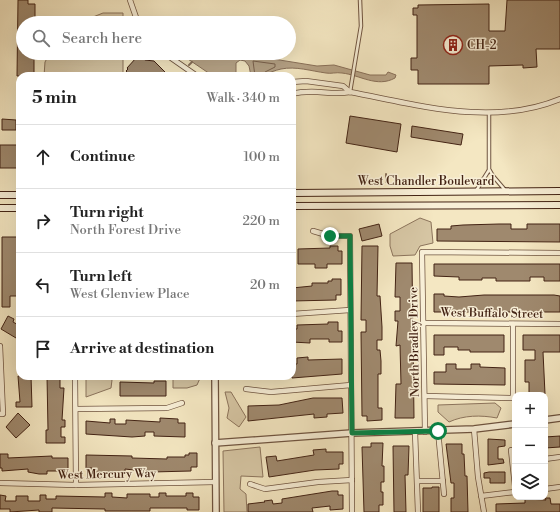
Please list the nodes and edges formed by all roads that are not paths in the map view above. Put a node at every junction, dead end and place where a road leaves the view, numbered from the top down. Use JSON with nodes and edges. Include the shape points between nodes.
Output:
{"nodes":[{"id":1,"x":130,"y":0,"type":"edge"},
{"id":2,"x":360,"y":0,"type":"edge"},
{"id":3,"x":136,"y":16,"type":"edge"},
{"id":4,"x":174,"y":60,"type":"edge"},
{"id":5,"x":191,"y":72,"type":"edge"},
{"id":6,"x":296,"y":82,"type":"edge"},
{"id":7,"x":350,"y":92,"type":"junction"},
{"id":8,"x":296,"y":93,"type":"edge"},
{"id":9,"x":560,"y":99,"type":"edge"},
{"id":10,"x":489,"y":114,"type":"junction"},
{"id":11,"x":489,"y":169,"type":"junction"},
{"id":12,"x":560,"y":191,"type":"edge"},
{"id":13,"x":474,"y":192,"type":"junction"},
{"id":14,"x":506,"y":192,"type":"junction"},
{"id":15,"x":296,"y":193,"type":"edge"},
{"id":16,"x":0,"y":195,"type":"edge"},
{"id":17,"x":16,"y":195,"type":"edge"},
{"id":18,"x":560,"y":205,"type":"edge"},
{"id":19,"x":296,"y":206,"type":"edge"},
{"id":20,"x":0,"y":208,"type":"edge"},
{"id":21,"x":16,"y":208,"type":"edge"},
{"id":22,"x":313,"y":231,"type":"dead end"},
{"id":23,"x":560,"y":253,"type":"edge"},
{"id":24,"x":350,"y":310,"type":"junction"},
{"id":25,"x":296,"y":314,"type":"edge"},
{"id":26,"x":424,"y":323,"type":"junction"},
{"id":27,"x":513,"y":324,"type":"junction"},
{"id":28,"x":560,"y":324,"type":"edge"},
{"id":29,"x":1,"y":346,"type":"edge"},
{"id":30,"x":75,"y":380,"type":"edge"},
{"id":31,"x":215,"y":380,"type":"edge"},
{"id":32,"x":351,"y":385,"type":"junction"},
{"id":33,"x":246,"y":389,"type":"dead end"},
{"id":34,"x":425,"y":396,"type":"junction"},
{"id":35,"x":182,"y":403,"type":"dead end"},
{"id":36,"x":76,"y":409,"type":"junction"},
{"id":37,"x":2,"y":414,"type":"edge"},
{"id":38,"x":560,"y":418,"type":"edge"},
{"id":39,"x":548,"y":420,"type":"edge"},
{"id":40,"x":512,"y":424,"type":"edge"},
{"id":41,"x":474,"y":429,"type":"junction"},
{"id":42,"x":438,"y":431,"type":"junction"},
{"id":43,"x":415,"y":432,"type":"junction"},
{"id":44,"x":425,"y":432,"type":"junction"},
{"id":45,"x":352,"y":433,"type":"junction"},
{"id":46,"x":215,"y":443,"type":"junction"},
{"id":47,"x":511,"y":450,"type":"dead end"},
{"id":48,"x":512,"y":454,"type":"edge"},
{"id":49,"x":560,"y":458,"type":"edge"},
{"id":50,"x":548,"y":459,"type":"edge"},
{"id":51,"x":352,"y":480,"type":"junction"},
{"id":52,"x":444,"y":481,"type":"junction"},
{"id":53,"x":215,"y":482,"type":"junction"},
{"id":54,"x":418,"y":482,"type":"junction"},
{"id":55,"x":0,"y":483,"type":"edge"},
{"id":56,"x":76,"y":484,"type":"junction"},
{"id":57,"x":250,"y":484,"type":"dead end"},
{"id":58,"x":560,"y":487,"type":"edge"},
{"id":59,"x":548,"y":489,"type":"edge"},
{"id":60,"x":512,"y":492,"type":"edge"},
{"id":61,"x":444,"y":494,"type":"dead end"},
{"id":62,"x":481,"y":496,"type":"junction"},
{"id":63,"x":418,"y":510,"type":"edge"},
{"id":64,"x":216,"y":512,"type":"edge"},
{"id":65,"x":352,"y":512,"type":"edge"},
{"id":66,"x":484,"y":512,"type":"edge"}],
"edges":[{"from":1,"to":3,"type":"street"},
{"from":2,"to":7,"type":"lane","via":[[360,26]]},
{"from":4,"to":5,"type":"street"},
{"from":6,"to":7,"type":"street","via":[[343,86]]},
{"from":7,"to":8,"type":"street","via":[[342,94],[312,90]]},
{"from":7,"to":10,"type":"street"},
{"from":9,"to":10,"type":"street","via":[[528,110]]},
{"from":10,"to":11,"type":"lane"},
{"from":11,"to":13,"type":"lane"},
{"from":11,"to":14,"type":"lane"},
{"from":12,"to":14,"type":"main road","name":"West Chandler Boulevard"},
{"from":13,"to":14,"type":"main road","name":"West Chandler Boulevard"},
{"from":13,"to":15,"type":"main road","name":"West Chandler Boulevard"},
{"from":16,"to":17,"type":"main road"},
{"from":18,"to":19,"type":"main road","name":"West Chandler Boulevard"},
{"from":20,"to":21,"type":"main road"},
{"from":22,"to":24,"type":"street","via":[[330,236],[350,236]]},
{"from":23,"to":26,"type":"street","name":"North Bradley Drive","via":[[422,252]]},
{"from":24,"to":25,"type":"street"},
{"from":24,"to":32,"type":"street"},
{"from":26,"to":27,"type":"street","name":"West Buffalo Street"},
{"from":26,"to":34,"type":"street","name":"North Bradley Drive"},
{"from":27,"to":28,"type":"street","name":"West Buffalo Street"},
{"from":27,"to":34,"type":"street","via":[[513,398]]},
{"from":29,"to":37,"type":"street"},
{"from":30,"to":36,"type":"street"},
{"from":31,"to":46,"type":"street"},
{"from":32,"to":33,"type":"street","via":[[271,392]]},
{"from":32,"to":45,"type":"street"},
{"from":34,"to":44,"type":"street","name":"North Bradley Drive"},
{"from":35,"to":36,"type":"street","via":[[167,408]]},
{"from":36,"to":56,"type":"street"},
{"from":38,"to":39,"type":"street"},
{"from":40,"to":41,"type":"street"},
{"from":41,"to":42,"type":"street"},
{"from":41,"to":62,"type":"street"},
{"from":42,"to":44,"type":"street"},
{"from":42,"to":52,"type":"street"},
{"from":43,"to":44,"type":"street"},
{"from":43,"to":45,"type":"street"},
{"from":43,"to":54,"type":"street"},
{"from":45,"to":46,"type":"street"},
{"from":45,"to":51,"type":"street"},
{"from":46,"to":53,"type":"street"},
{"from":47,"to":48,"type":"street"},
{"from":49,"to":50,"type":"street"},
{"from":51,"to":57,"type":"street","via":[[265,489]]},
{"from":51,"to":65,"type":"street"},
{"from":52,"to":54,"type":"street"},
{"from":52,"to":61,"type":"street"},
{"from":53,"to":56,"type":"street","name":"West Mercury Way"},
{"from":53,"to":64,"type":"street"},
{"from":54,"to":63,"type":"street"},
{"from":55,"to":56,"type":"street","name":"West Mercury Way"},
{"from":58,"to":59,"type":"street"},
{"from":60,"to":62,"type":"street"},
{"from":62,"to":66,"type":"street"}]}
